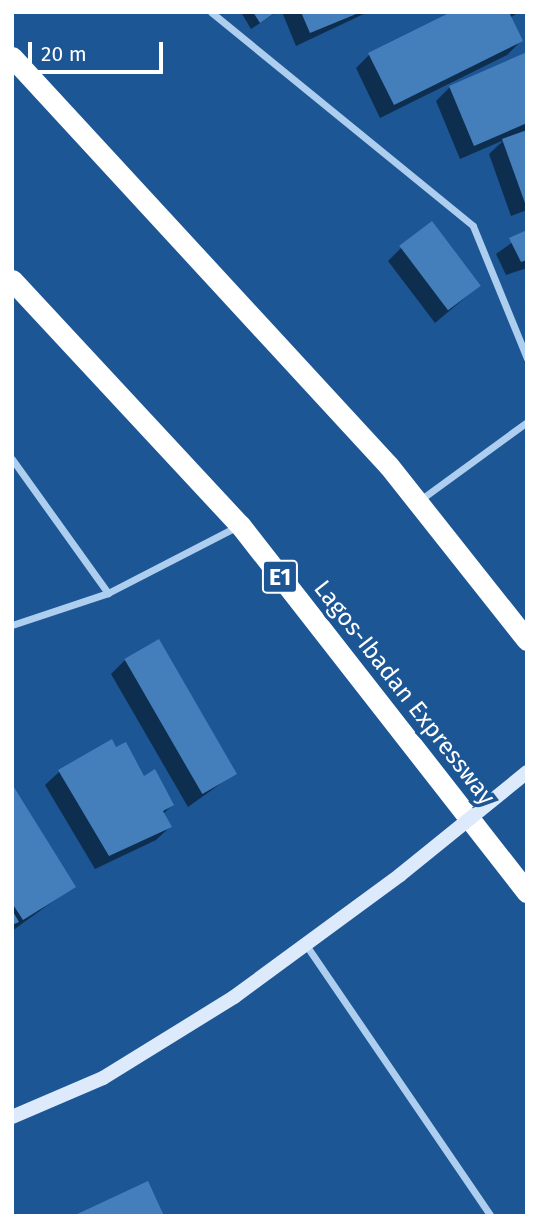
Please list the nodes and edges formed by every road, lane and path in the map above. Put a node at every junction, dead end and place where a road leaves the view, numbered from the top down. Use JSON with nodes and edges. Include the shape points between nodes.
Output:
{"nodes":[{"id":1,"x":211,"y":12,"type":"edge"},
{"id":2,"x":12,"y":57,"type":"edge"},
{"id":3,"x":12,"y":280,"type":"edge"},
{"id":4,"x":527,"y":358,"type":"edge"},
{"id":5,"x":527,"y":422,"type":"edge"},
{"id":6,"x":12,"y":459,"type":"edge"},
{"id":7,"x":417,"y":502,"type":"junction"},
{"id":8,"x":240,"y":525,"type":"junction"},
{"id":9,"x":108,"y":593,"type":"junction"},
{"id":10,"x":12,"y":625,"type":"edge"},
{"id":11,"x":527,"y":640,"type":"edge"},
{"id":12,"x":527,"y":772,"type":"edge"},
{"id":13,"x":527,"y":892,"type":"edge"},
{"id":14,"x":305,"y":944,"type":"junction"},
{"id":15,"x":12,"y":1117,"type":"edge"},
{"id":16,"x":491,"y":1216,"type":"edge"}],
"edges":[{"from":1,"to":4,"type":"street","via":[[473,226]]},
{"from":2,"to":7,"type":"highway"},
{"from":3,"to":8,"type":"highway","name":"Lagos-Ibadan Expressway","number":"E1"},
{"from":5,"to":7,"type":"street"},
{"from":6,"to":9,"type":"street"},
{"from":7,"to":11,"type":"highway"},
{"from":8,"to":9,"type":"street"},
{"from":8,"to":13,"type":"highway","name":"Lagos-Ibadan Expressway","number":"E1"},
{"from":9,"to":10,"type":"street"},
{"from":12,"to":14,"type":"street","bridge":true},
{"from":14,"to":15,"type":"street","via":[[103,1078]]},
{"from":14,"to":16,"type":"street"}]}
